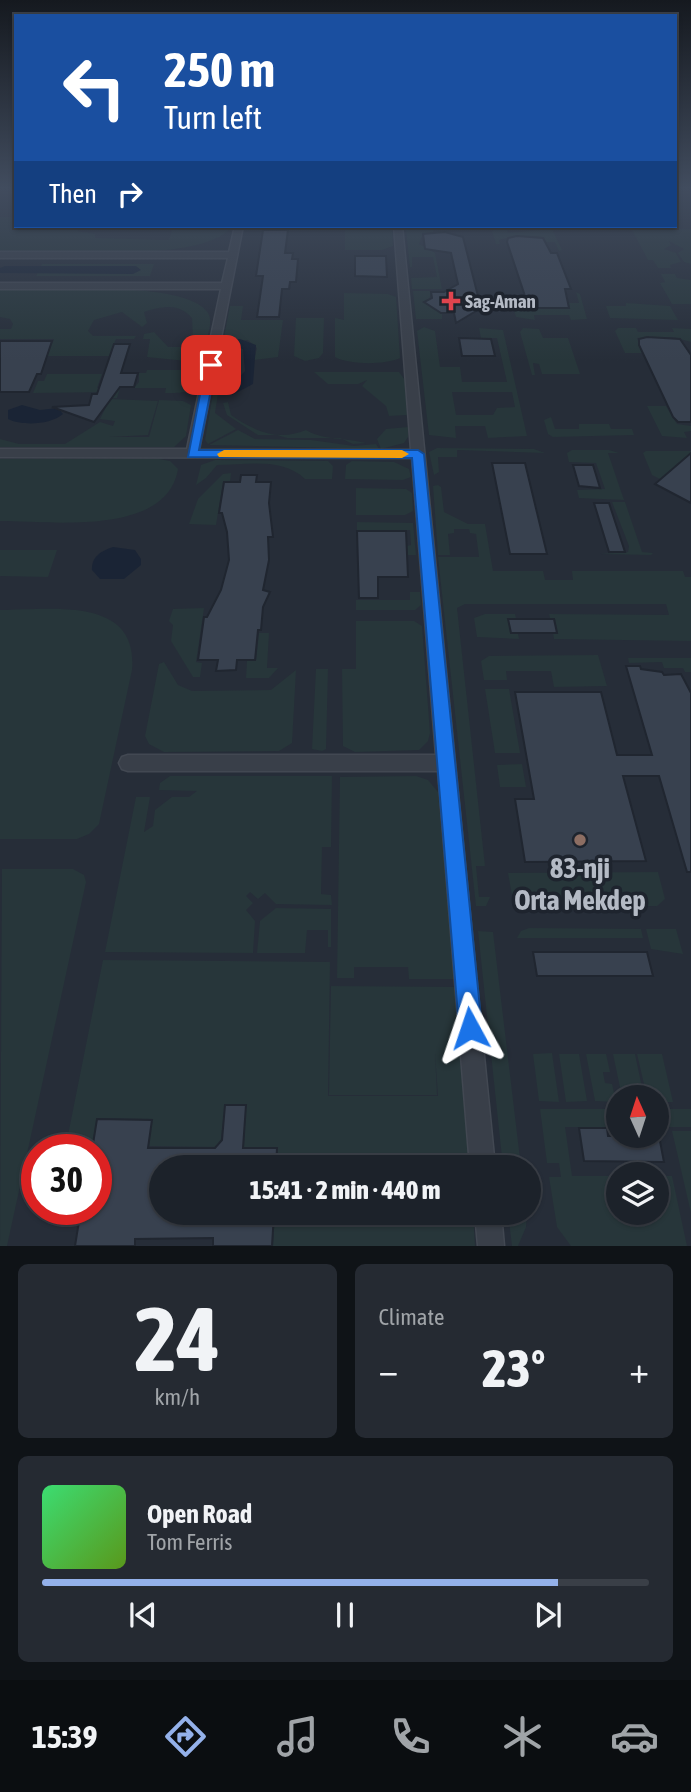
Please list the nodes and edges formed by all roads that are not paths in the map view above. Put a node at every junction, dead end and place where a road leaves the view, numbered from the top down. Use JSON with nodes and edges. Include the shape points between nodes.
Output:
{"nodes":[{"id":1,"x":235,"y":245,"type":"edge"},
{"id":2,"x":400,"y":245,"type":"edge"},
{"id":3,"x":0,"y":255,"type":"edge"},
{"id":4,"x":233,"y":255,"type":"junction"},
{"id":5,"x":0,"y":286,"type":"edge"},
{"id":6,"x":227,"y":286,"type":"junction"},
{"id":7,"x":0,"y":453,"type":"edge"},
{"id":8,"x":192,"y":454,"type":"junction"},
{"id":9,"x":418,"y":454,"type":"junction"},
{"id":10,"x":128,"y":763,"type":"dead end"},
{"id":11,"x":445,"y":763,"type":"junction"},
{"id":12,"x":482,"y":1155,"type":"edge"},
{"id":13,"x":489,"y":1225,"type":"edge"},
{"id":14,"x":491,"y":1246,"type":"edge"}],
"edges":[{"from":1,"to":4,"type":"street"},
{"from":2,"to":9,"type":"street"},
{"from":3,"to":4,"type":"street"},
{"from":4,"to":6,"type":"street"},
{"from":5,"to":6,"type":"street"},
{"from":6,"to":8,"type":"street"},
{"from":7,"to":8,"type":"street"},
{"from":8,"to":9,"type":"street"},
{"from":9,"to":11,"type":"street"},
{"from":10,"to":11,"type":"street"},
{"from":11,"to":12,"type":"street"},
{"from":13,"to":14,"type":"street"}]}
